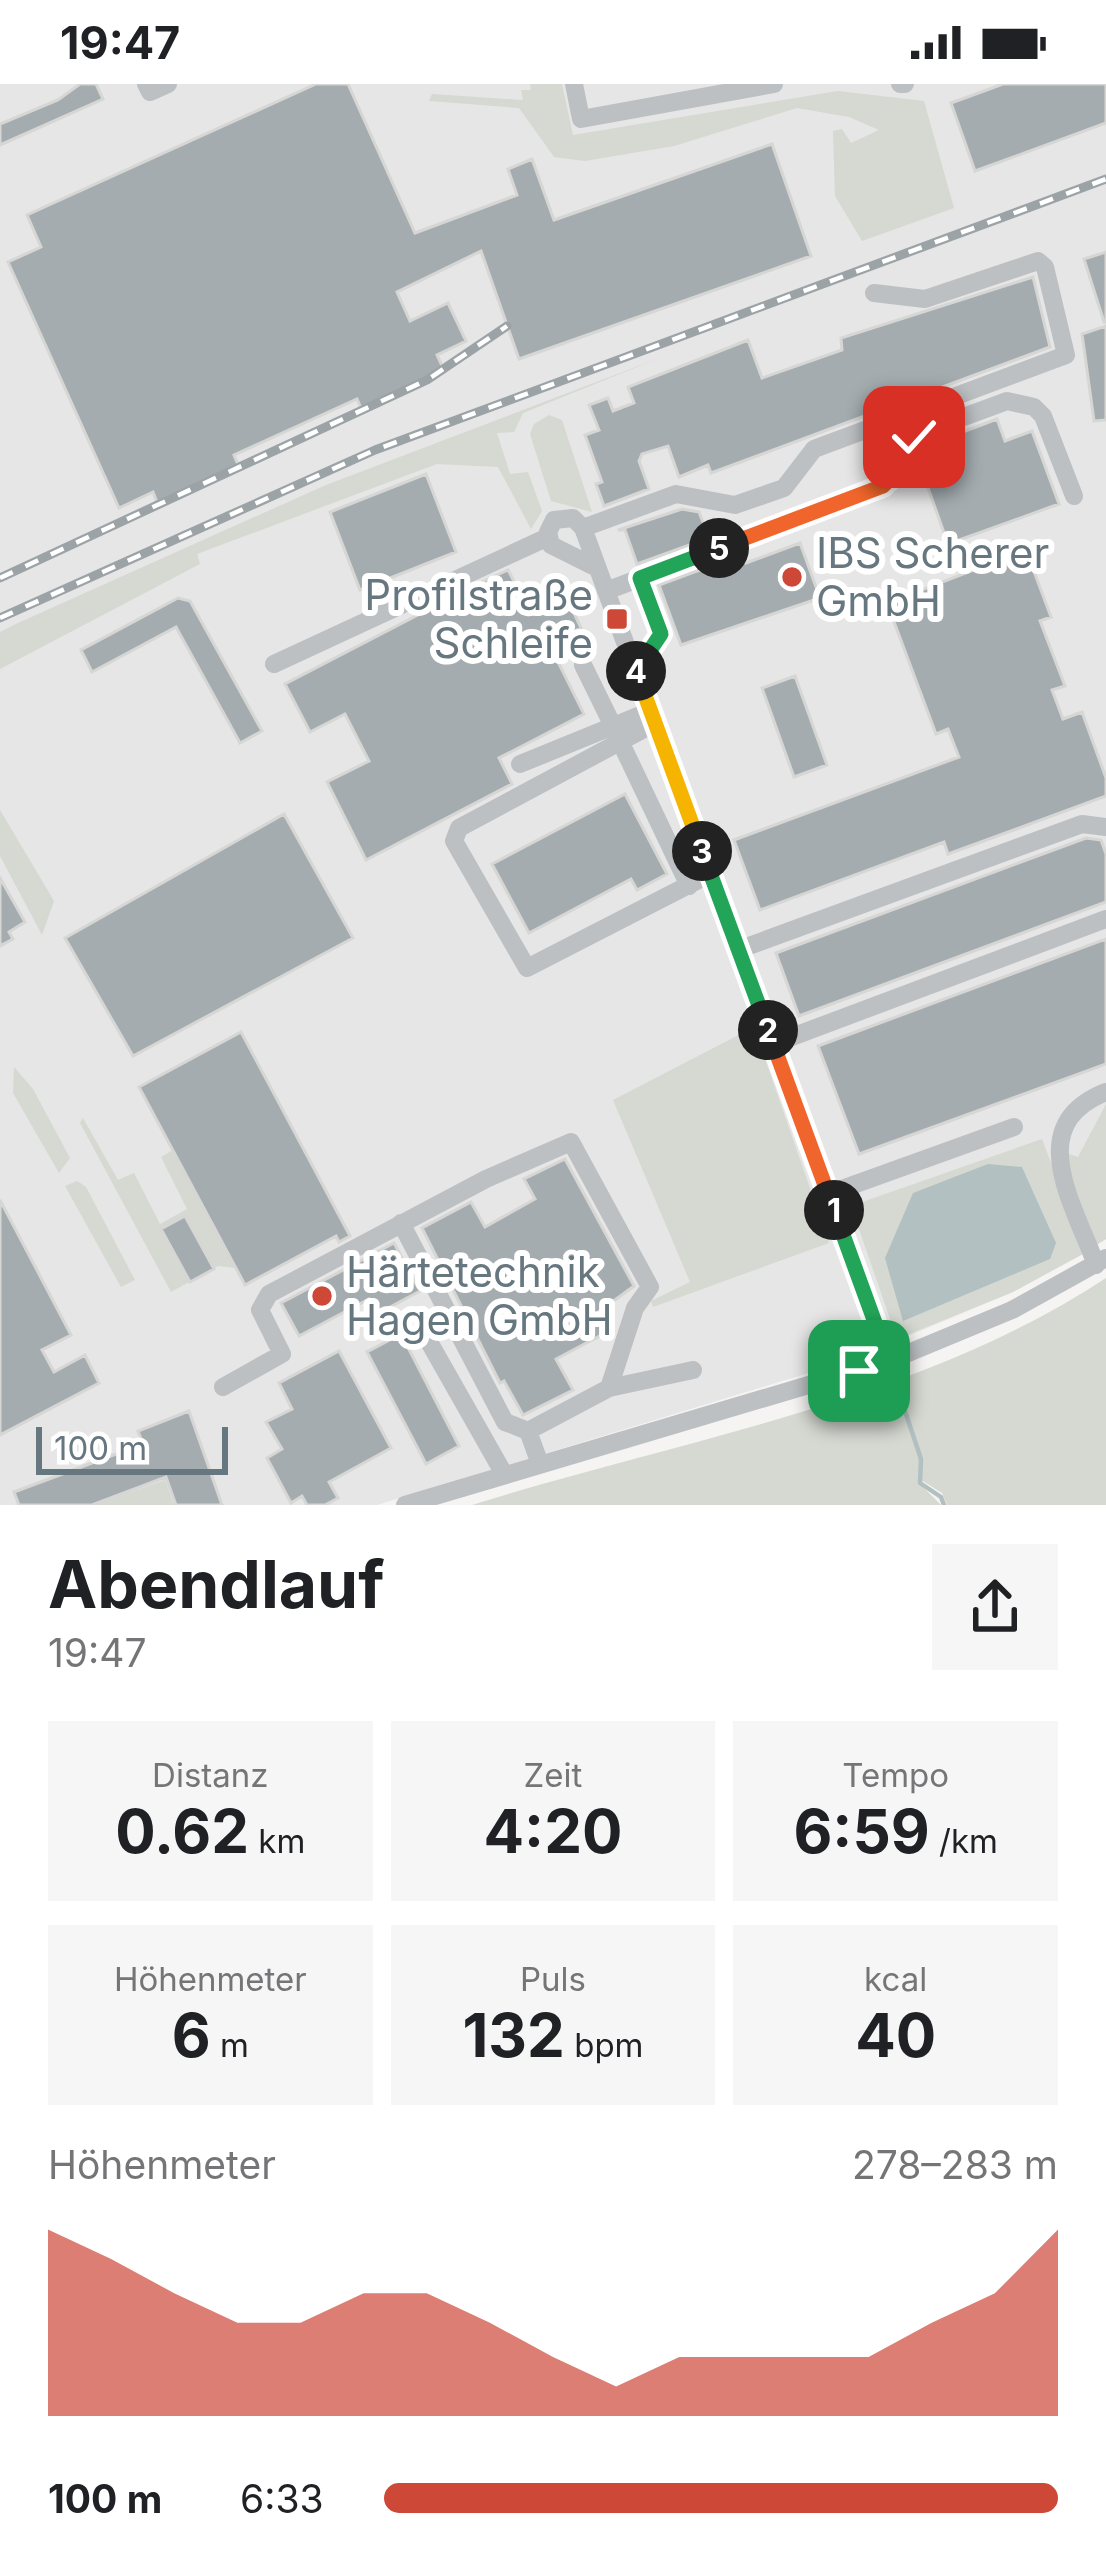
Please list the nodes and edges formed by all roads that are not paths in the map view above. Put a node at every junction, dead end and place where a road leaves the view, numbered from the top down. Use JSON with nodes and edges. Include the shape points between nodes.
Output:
{"nodes":[{"id":1,"x":146,"y":84,"type":"edge"},
{"id":2,"x":168,"y":84,"type":"edge"},
{"id":3,"x":574,"y":84,"type":"edge"},
{"id":4,"x":774,"y":84,"type":"edge"},
{"id":5,"x":874,"y":293,"type":"dead end"},
{"id":6,"x":1074,"y":496,"type":"dead end"},
{"id":7,"x":583,"y":528,"type":"junction"},
{"id":8,"x":548,"y":537,"type":"junction"},
{"id":9,"x":595,"y":567,"type":"junction"},
{"id":10,"x":640,"y":578,"type":"junction"},
{"id":11,"x":606,"y":591,"type":"junction"},
{"id":12,"x":274,"y":664,"type":"dead end"},
{"id":13,"x":583,"y":665,"type":"dead end"},
{"id":14,"x":635,"y":668,"type":"junction"},
{"id":15,"x":653,"y":717,"type":"junction"},
{"id":16,"x":616,"y":734,"type":"junction"},
{"id":17,"x":520,"y":764,"type":"dead end"},
{"id":18,"x":1106,"y":827,"type":"edge"},
{"id":19,"x":710,"y":874,"type":"junction"},
{"id":20,"x":689,"y":886,"type":"junction"},
{"id":21,"x":1106,"y":920,"type":"edge"},
{"id":22,"x":738,"y":950,"type":"junction"},
{"id":23,"x":772,"y":1043,"type":"junction"},
{"id":24,"x":1106,"y":1092,"type":"edge"},
{"id":25,"x":1014,"y":1127,"type":"dead end"},
{"id":26,"x":828,"y":1194,"type":"junction"},
{"id":27,"x":401,"y":1223,"type":"junction"},
{"id":28,"x":1101,"y":1261,"type":"edge"},
{"id":29,"x":428,"y":1340,"type":"dead end"},
{"id":30,"x":889,"y":1361,"type":"junction"},
{"id":31,"x":693,"y":1370,"type":"dead end"},
{"id":32,"x":223,"y":1387,"type":"dead end"},
{"id":33,"x":609,"y":1388,"type":"junction"},
{"id":34,"x":528,"y":1431,"type":"junction"},
{"id":35,"x":540,"y":1464,"type":"junction"},
{"id":36,"x":504,"y":1474,"type":"junction"},
{"id":37,"x":405,"y":1505,"type":"edge"}],
"edges":[{"from":1,"to":2,"type":"street","via":[[150,92]]},
{"from":3,"to":4,"type":"street","via":[[581,119]]},
{"from":5,"to":7,"type":"street","via":[[925,298],[1038,261],[1066,355],[814,449],[784,488],[735,505],[676,494]]},
{"from":6,"to":10,"type":"street","via":[[1042,416],[1007,400],[914,437],[883,486]]},
{"from":7,"to":8,"type":"street","via":[[560,518]]},
{"from":7,"to":9,"type":"street"},
{"from":8,"to":9,"type":"street"},
{"from":8,"to":12,"type":"street"},
{"from":9,"to":11,"type":"street"},
{"from":10,"to":11,"type":"street"},
{"from":10,"to":14,"type":"street","via":[[661,634]]},
{"from":11,"to":14,"type":"street"},
{"from":13,"to":16,"type":"street"},
{"from":14,"to":15,"type":"street"},
{"from":15,"to":16,"type":"street"},
{"from":15,"to":19,"type":"street"},
{"from":16,"to":17,"type":"street"},
{"from":16,"to":20,"type":"street"},
{"from":16,"to":20,"type":"street","via":[[459,827],[454,841],[527,968]]},
{"from":18,"to":22,"type":"street","via":[[1082,824]]},
{"from":19,"to":20,"type":"street"},
{"from":19,"to":22,"type":"street"},
{"from":21,"to":23,"type":"street"},
{"from":22,"to":23,"type":"street"},
{"from":23,"to":26,"type":"street"},
{"from":24,"to":28,"type":"street","via":[[1080,1102],[1057,1158]]},
{"from":25,"to":26,"type":"street"},
{"from":26,"to":30,"type":"street"},
{"from":27,"to":32,"type":"street","via":[[269,1294],[260,1310],[282,1354]]},
{"from":27,"to":33,"type":"street","via":[[572,1142],[650,1287]]},
{"from":27,"to":34,"type":"street","via":[[505,1421]]},
{"from":28,"to":30,"type":"street","via":[[1012,1310]]},
{"from":29,"to":36,"type":"street"},
{"from":30,"to":35,"type":"street"},
{"from":31,"to":33,"type":"street"},
{"from":33,"to":34,"type":"street"},
{"from":34,"to":35,"type":"street"},
{"from":35,"to":36,"type":"street"},
{"from":36,"to":37,"type":"street"}]}
